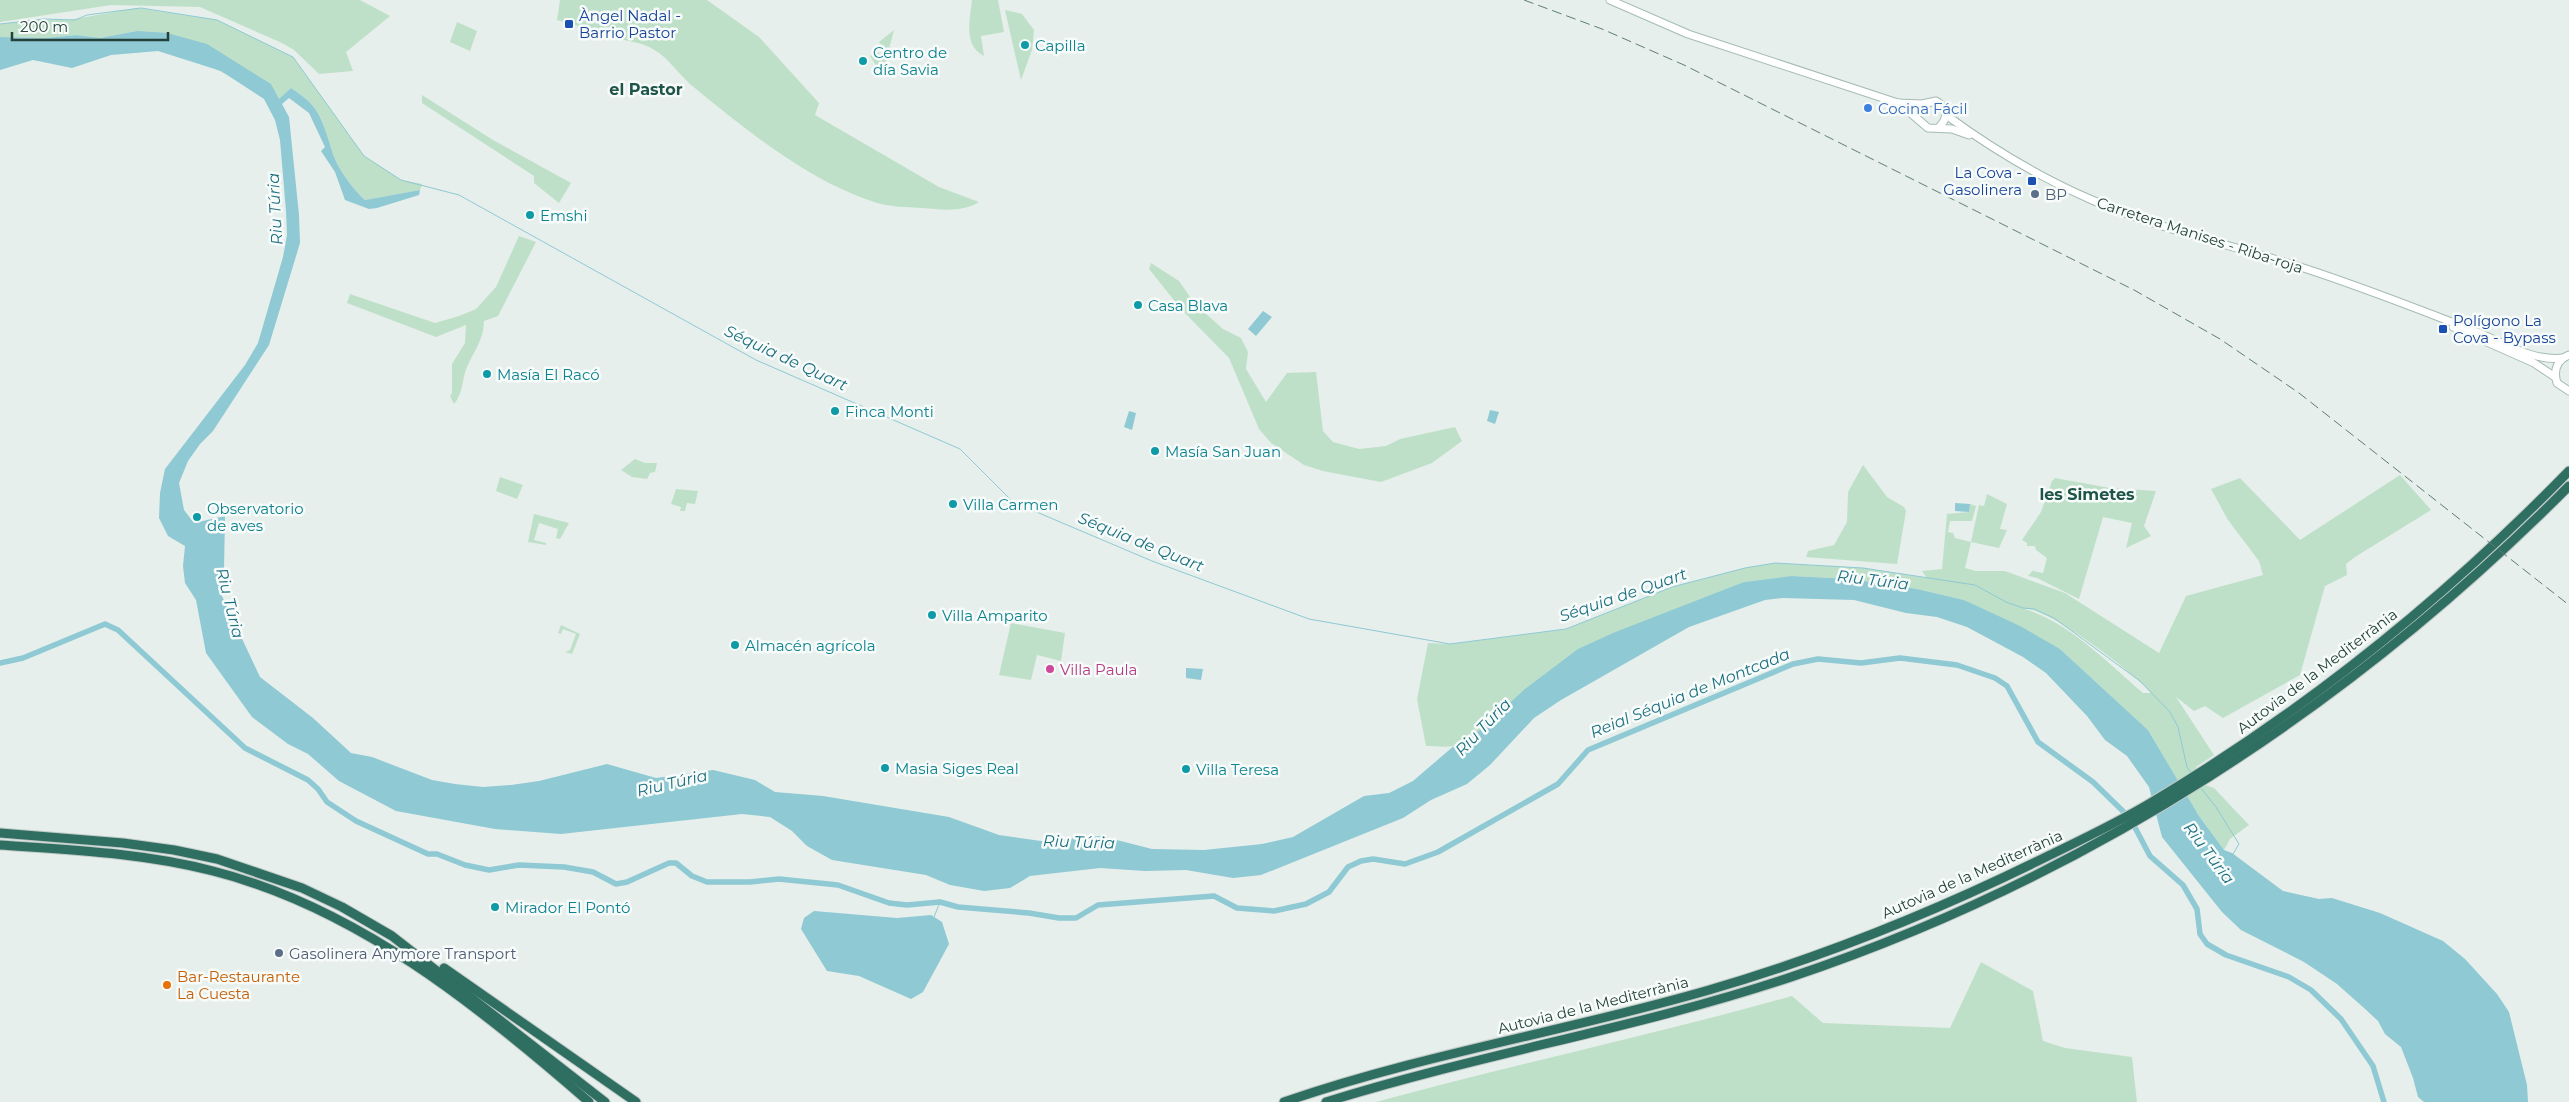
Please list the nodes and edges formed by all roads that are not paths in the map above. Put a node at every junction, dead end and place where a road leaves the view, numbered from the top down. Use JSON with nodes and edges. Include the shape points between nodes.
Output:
{"nodes":[{"id":1,"x":1610,"y":0,"type":"edge"},
{"id":2,"x":1898,"y":103,"type":"junction"},
{"id":3,"x":1922,"y":104,"type":"junction"},
{"id":4,"x":1946,"y":115,"type":"junction"},
{"id":5,"x":1918,"y":118,"type":"junction"},
{"id":6,"x":1939,"y":127,"type":"junction"},
{"id":7,"x":1976,"y":137,"type":"junction"},
{"id":8,"x":2375,"y":294,"type":"junction"},
{"id":9,"x":2566,"y":356,"type":"edge"},
{"id":10,"x":2555,"y":377,"type":"junction"},
{"id":11,"x":2569,"y":391,"type":"edge"},
{"id":12,"x":2569,"y":471,"type":"edge"},
{"id":13,"x":2569,"y":486,"type":"edge"},
{"id":14,"x":2254,"y":742,"type":"junction"},
{"id":15,"x":0,"y":833,"type":"edge"},
{"id":16,"x":2087,"y":842,"type":"junction"},
{"id":17,"x":0,"y":844,"type":"edge"},
{"id":18,"x":392,"y":936,"type":"junction"},
{"id":19,"x":589,"y":1102,"type":"edge"},
{"id":20,"x":605,"y":1102,"type":"edge"},
{"id":21,"x":636,"y":1102,"type":"edge"},
{"id":22,"x":1284,"y":1102,"type":"edge"},
{"id":23,"x":1326,"y":1102,"type":"edge"}],
"edges":[{"from":1,"to":2,"type":"main road","via":[[1688,34]]},
{"from":2,"to":3,"type":"main road"},
{"from":2,"to":5,"type":"main road"},
{"from":3,"to":4,"type":"main road","via":[[1939,102]]},
{"from":3,"to":5,"type":"main road"},
{"from":4,"to":6,"type":"main road"},
{"from":4,"to":7,"type":"main road"},
{"from":5,"to":6,"type":"main road","via":[[1928,128]]},
{"from":6,"to":7,"type":"main road"},
{"from":7,"to":8,"type":"main road","name":"Carretera Manises - Riba-roja","via":[[2094,201]]},
{"from":8,"to":9,"type":"main road","name":"Carretera Manises - Riba-roja","via":[[2530,354],[2551,359]]},
{"from":8,"to":10,"type":"main road","name":"Carretera Manises - Riba-roja","via":[[2534,362]]},
{"from":9,"to":10,"type":"main road","via":[[2556,366]]},
{"from":10,"to":11,"type":"main road","name":"Carretera Manises - Riba-roja","via":[[2561,387]]},
{"from":12,"to":14,"type":"highway","name":"Autovia de la Mediterrània","via":[[2416,613]]},
{"from":13,"to":14,"type":"highway","name":"Autovia de la Mediterrània","via":[[2423,622],[2360,671]]},
{"from":14,"to":16,"type":"highway","name":"Autovia de la Mediterrània"},
{"from":15,"to":18,"type":"highway","via":[[147,845],[217,859],[302,888]]},
{"from":16,"to":22,"type":"highway","name":"Autovia de la Mediterrània","via":[[1941,906],[1786,966],[1637,1010],[1339,1083]]},
{"from":16,"to":23,"type":"highway","name":"Autovia de la Mediterrània","via":[[2014,885],[1945,918],[1791,977],[1640,1021]]},
{"from":17,"to":19,"type":"highway","via":[[157,859],[214,871],[296,898],[367,934],[435,979]]},
{"from":18,"to":20,"type":"highway"},
{"from":18,"to":21,"type":"highway","via":[[406,942]]}]}
